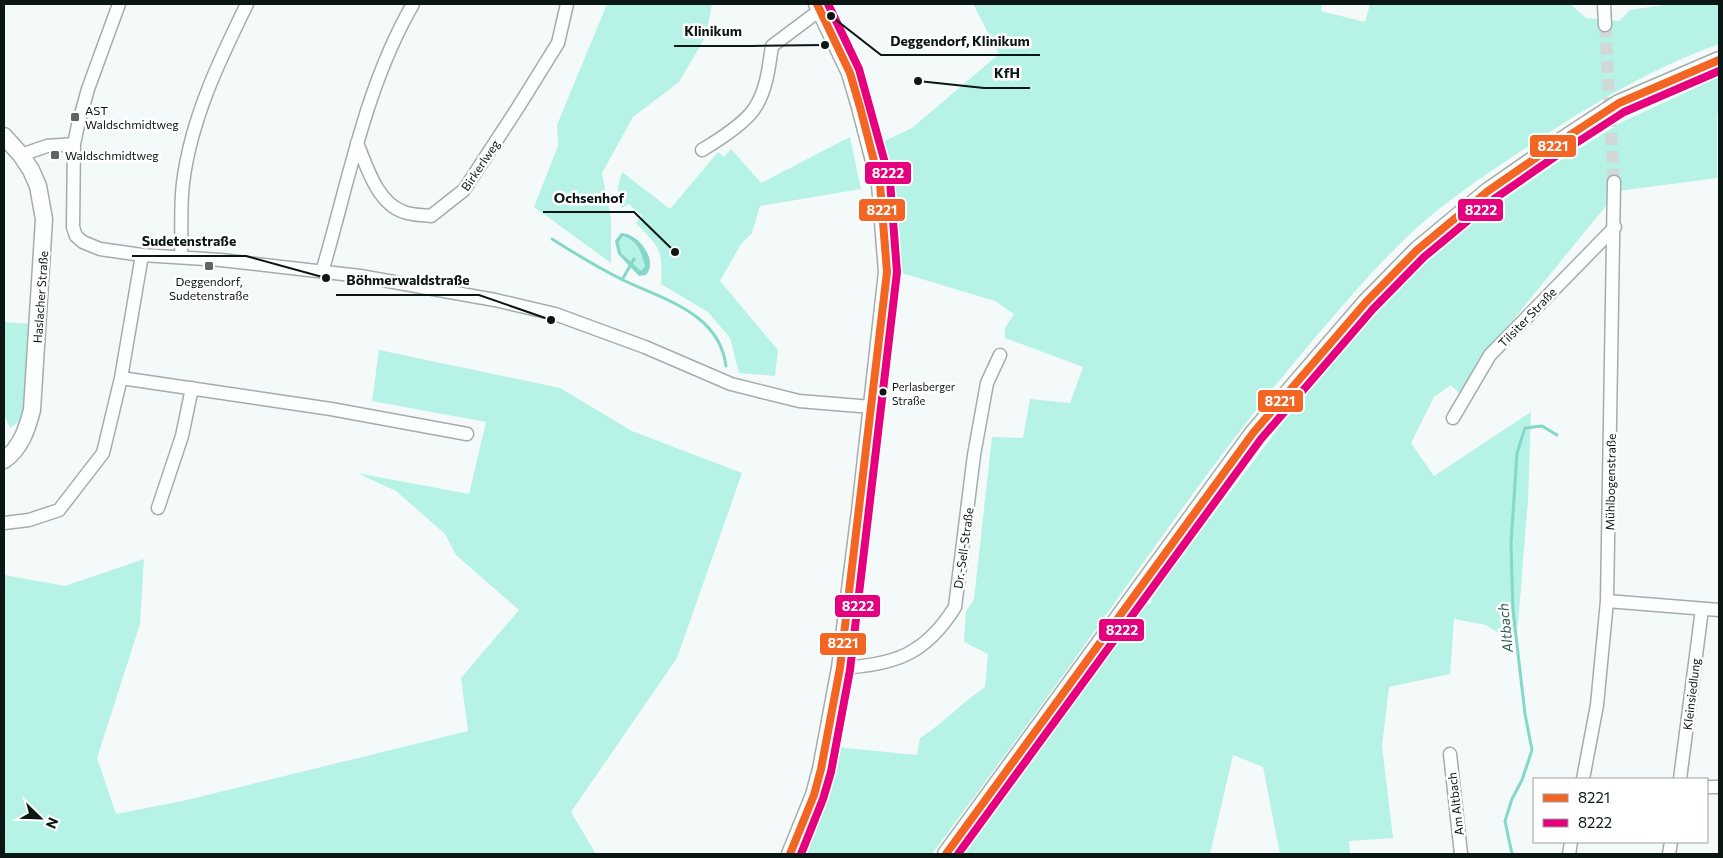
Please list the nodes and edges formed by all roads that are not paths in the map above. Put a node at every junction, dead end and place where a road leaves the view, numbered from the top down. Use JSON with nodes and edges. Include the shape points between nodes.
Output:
{"nodes":[{"id":1,"x":119,"y":4,"type":"edge"},
{"id":2,"x":248,"y":4,"type":"edge"},
{"id":3,"x":413,"y":4,"type":"edge"},
{"id":4,"x":567,"y":4,"type":"edge"},
{"id":5,"x":1604,"y":4,"type":"edge"},
{"id":6,"x":819,"y":7,"type":"edge"},
{"id":7,"x":1605,"y":25,"type":"tunnel mouth"},
{"id":8,"x":1719,"y":60,"type":"edge"},
{"id":9,"x":4,"y":136,"type":"edge"},
{"id":10,"x":357,"y":143,"type":"junction"},
{"id":11,"x":74,"y":144,"type":"junction"},
{"id":12,"x":702,"y":150,"type":"dead end"},
{"id":13,"x":21,"y":155,"type":"junction"},
{"id":14,"x":1614,"y":182,"type":"tunnel mouth"},
{"id":15,"x":1615,"y":227,"type":"junction"},
{"id":16,"x":142,"y":255,"type":"junction"},
{"id":17,"x":181,"y":256,"type":"junction"},
{"id":18,"x":322,"y":272,"type":"junction"},
{"id":19,"x":1000,"y":355,"type":"dead end"},
{"id":20,"x":121,"y":378,"type":"junction"},
{"id":21,"x":192,"y":388,"type":"junction"},
{"id":22,"x":872,"y":407,"type":"junction"},
{"id":23,"x":1453,"y":418,"type":"dead end"},
{"id":24,"x":467,"y":434,"type":"dead end"},
{"id":25,"x":4,"y":460,"type":"edge"},
{"id":26,"x":158,"y":508,"type":"dead end"},
{"id":27,"x":4,"y":523,"type":"edge"},
{"id":28,"x":1607,"y":601,"type":"junction"},
{"id":29,"x":1702,"y":609,"type":"junction"},
{"id":30,"x":1719,"y":610,"type":"edge"},
{"id":31,"x":840,"y":668,"type":"junction"},
{"id":32,"x":1450,"y":754,"type":"dead end"},
{"id":33,"x":1583,"y":778,"type":"edge"},
{"id":34,"x":1680,"y":778,"type":"edge"},
{"id":35,"x":790,"y":854,"type":"edge"},
{"id":36,"x":946,"y":854,"type":"edge"},
{"id":37,"x":1461,"y":854,"type":"edge"}],
"edges":[{"from":1,"to":11,"type":"street","via":[[88,89]]},
{"from":2,"to":17,"type":"street","via":[[217,66],[194,126],[183,184]]},
{"from":3,"to":10,"type":"street","via":[[380,70]]},
{"from":4,"to":10,"type":"street","name":"Birkerlweg","via":[[558,42],[517,109],[464,190],[431,216],[404,212],[388,203]]},
{"from":5,"to":7,"type":"street"},
{"from":6,"to":12,"type":"street","via":[[772,46],[767,78],[756,107],[725,135]]},
{"from":6,"to":22,"type":"street","via":[[850,73],[880,184],[887,272]]},
{"from":8,"to":36,"type":"street","via":[[1619,103],[1550,148],[1488,191],[1424,244],[1366,302],[1253,433]]},
{"from":9,"to":13,"type":"street","name":"Haslacher Straße"},
{"from":10,"to":18,"type":"street"},
{"from":11,"to":13,"type":"street","via":[[47,146]]},
{"from":11,"to":16,"type":"street","via":[[72,227],[76,236],[91,247]]},
{"from":13,"to":25,"type":"street","name":"Haslacher Straße","via":[[38,186],[45,234],[32,410],[18,447]]},
{"from":14,"to":15,"type":"street","name":"Mühlbogenstraße"},
{"from":15,"to":23,"type":"street","name":"Tilsiter Straße","via":[[1490,355]]},
{"from":15,"to":28,"type":"street","name":"Mühlbogenstraße"},
{"from":16,"to":17,"type":"street"},
{"from":16,"to":20,"type":"street"},
{"from":17,"to":18,"type":"street"},
{"from":18,"to":22,"type":"street","via":[[440,289],[555,314],[645,347],[731,384],[799,401]]},
{"from":19,"to":31,"type":"street","name":"Dr.-Sell-Straße","via":[[987,384],[974,455],[955,607],[944,625],[908,656],[868,666]]},
{"from":20,"to":21,"type":"street"},
{"from":20,"to":27,"type":"street","via":[[103,453],[59,510],[29,520]]},
{"from":21,"to":24,"type":"street"},
{"from":21,"to":26,"type":"street","via":[[182,436]]},
{"from":22,"to":31,"type":"street"},
{"from":28,"to":29,"type":"street"},
{"from":28,"to":33,"type":"street","name":"Mühlbogenstraße","via":[[1597,705]]},
{"from":29,"to":30,"type":"street"},
{"from":29,"to":34,"type":"street","name":"Kleinsiedlung"},
{"from":31,"to":35,"type":"street","via":[[822,769]]},
{"from":32,"to":37,"type":"street","name":"Am Altbach"}]}
